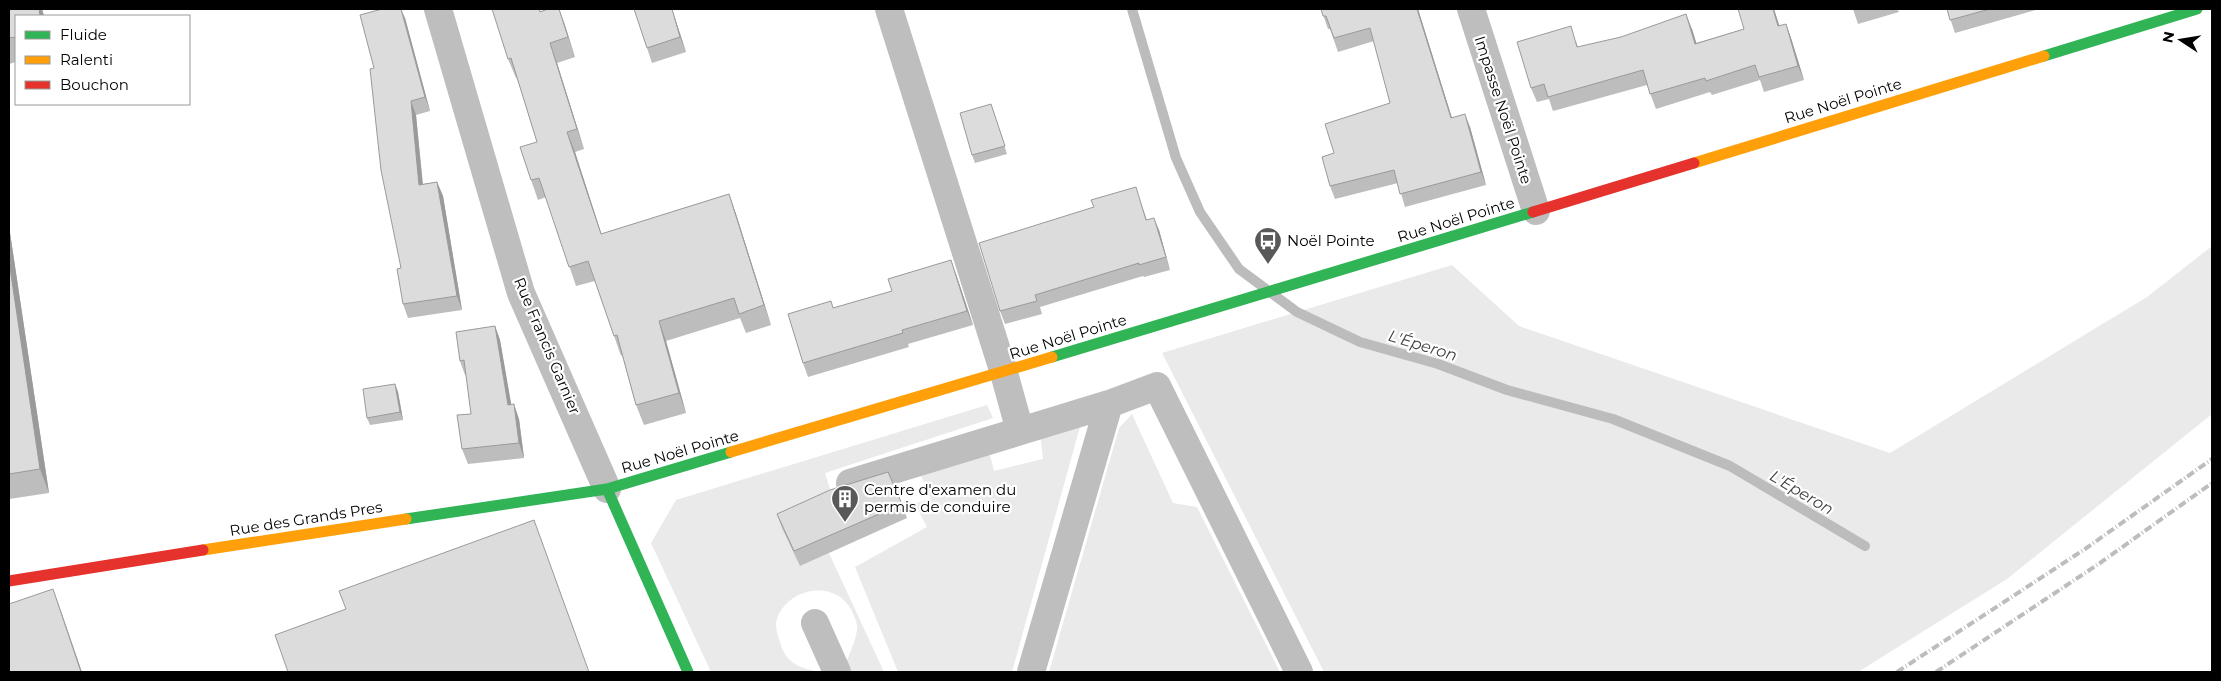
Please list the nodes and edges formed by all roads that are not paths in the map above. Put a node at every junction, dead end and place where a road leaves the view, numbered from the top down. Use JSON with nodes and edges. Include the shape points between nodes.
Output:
{"nodes":[{"id":1,"x":438,"y":9,"type":"edge"},
{"id":2,"x":890,"y":9,"type":"edge"},
{"id":3,"x":1471,"y":9,"type":"edge"},
{"id":4,"x":2197,"y":9,"type":"edge"},
{"id":5,"x":1536,"y":211,"type":"junction"},
{"id":6,"x":1004,"y":373,"type":"junction"},
{"id":7,"x":1108,"y":404,"type":"junction"},
{"id":8,"x":1020,"y":430,"type":"junction"},
{"id":9,"x":850,"y":483,"type":"edge"},
{"id":10,"x":607,"y":489,"type":"junction"},
{"id":11,"x":9,"y":581,"type":"edge"},
{"id":12,"x":815,"y":623,"type":"dead end"},
{"id":13,"x":688,"y":672,"type":"edge"},
{"id":14,"x":837,"y":672,"type":"edge"},
{"id":15,"x":1031,"y":672,"type":"edge"},
{"id":16,"x":1299,"y":672,"type":"edge"}],
"edges":[{"from":1,"to":10,"type":"street","name":"Rue Francis Garnier","via":[[521,293]]},
{"from":2,"to":6,"type":"street"},
{"from":3,"to":5,"type":"street","name":"Impasse Noël Pointe"},
{"from":4,"to":5,"type":"street","name":"Rue Noël Pointe"},
{"from":5,"to":6,"type":"street","name":"Rue Noël Pointe"},
{"from":6,"to":8,"type":"street"},
{"from":6,"to":10,"type":"street","name":"Rue Noël Pointe"},
{"from":7,"to":8,"type":"street"},
{"from":7,"to":15,"type":"street"},
{"from":7,"to":16,"type":"street","via":[[1157,386]]},
{"from":8,"to":9,"type":"street"},
{"from":10,"to":11,"type":"street","name":"Rue des Grands Pres"},
{"from":10,"to":13,"type":"street","name":"Rue Francis Garnier"},
{"from":12,"to":14,"type":"street"}]}
